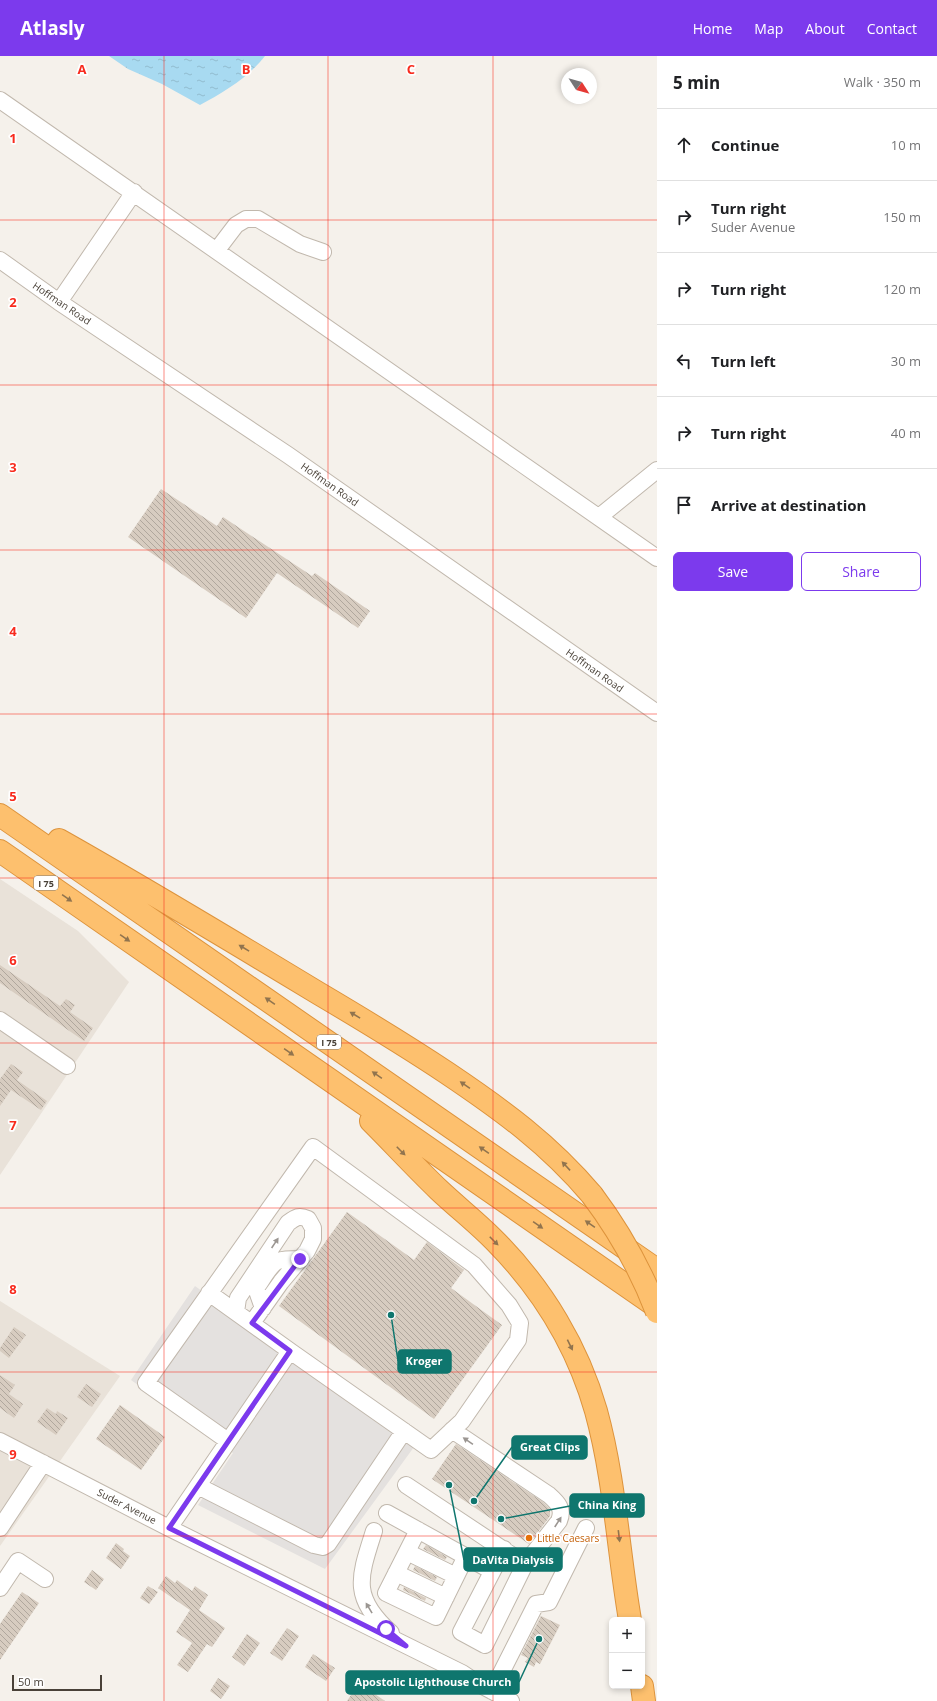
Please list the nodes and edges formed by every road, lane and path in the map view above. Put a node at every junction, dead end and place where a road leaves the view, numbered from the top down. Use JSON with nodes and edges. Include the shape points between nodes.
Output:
{"nodes":[{"id":1,"x":0,"y":100,"type":"edge"},
{"id":2,"x":134,"y":192,"type":"junction"},
{"id":3,"x":217,"y":250,"type":"junction"},
{"id":4,"x":323,"y":252,"type":"dead end"},
{"id":5,"x":0,"y":260,"type":"edge"},
{"id":6,"x":59,"y":302,"type":"junction"},
{"id":7,"x":657,"y":470,"type":"edge"},
{"id":8,"x":599,"y":517,"type":"junction"},
{"id":9,"x":657,"y":558,"type":"edge"},
{"id":10,"x":657,"y":713,"type":"edge"},
{"id":11,"x":0,"y":806,"type":"edge"},
{"id":12,"x":0,"y":814,"type":"edge"},
{"id":13,"x":0,"y":851,"type":"edge"},
{"id":14,"x":1,"y":1022,"type":"edge"},
{"id":15,"x":66,"y":1066,"type":"dead end"},
{"id":16,"x":334,"y":1083,"type":"junction"},
{"id":17,"x":657,"y":1270,"type":"edge"},
{"id":18,"x":209,"y":1293,"type":"junction"},
{"id":19,"x":657,"y":1307,"type":"edge"},
{"id":20,"x":236,"y":1312,"type":"junction"},
{"id":21,"x":657,"y":1312,"type":"edge"},
{"id":22,"x":252,"y":1323,"type":"junction"},
{"id":23,"x":290,"y":1351,"type":"junction"},
{"id":24,"x":452,"y":1430,"type":"junction"},
{"id":25,"x":404,"y":1431,"type":"junction"},
{"id":26,"x":0,"y":1441,"type":"edge"},
{"id":27,"x":228,"y":1441,"type":"junction"},
{"id":28,"x":43,"y":1463,"type":"junction"},
{"id":29,"x":406,"y":1485,"type":"dead end"},
{"id":30,"x":198,"y":1486,"type":"junction"},
{"id":31,"x":387,"y":1513,"type":"dead end"},
{"id":32,"x":0,"y":1528,"type":"edge"},
{"id":33,"x":169,"y":1528,"type":"junction"},
{"id":34,"x":586,"y":1528,"type":"dead end"},
{"id":35,"x":418,"y":1530,"type":"junction"},
{"id":36,"x":374,"y":1531,"type":"dead end"},
{"id":37,"x":504,"y":1549,"type":"junction"},
{"id":38,"x":407,"y":1552,"type":"junction"},
{"id":39,"x":466,"y":1556,"type":"junction"},
{"id":40,"x":525,"y":1564,"type":"junction"},
{"id":41,"x":492,"y":1571,"type":"junction"},
{"id":42,"x":396,"y":1573,"type":"junction"},
{"id":43,"x":456,"y":1576,"type":"junction"},
{"id":44,"x":45,"y":1579,"type":"dead end"},
{"id":45,"x":0,"y":1588,"type":"edge"},
{"id":46,"x":446,"y":1597,"type":"junction"},
{"id":47,"x":630,"y":1617,"type":"edge"},
{"id":48,"x":406,"y":1646,"type":"junction"},
{"id":49,"x":492,"y":1691,"type":"junction"},
{"id":50,"x":511,"y":1701,"type":"edge"}],
"edges":[{"from":1,"to":2,"type":"street"},
{"from":2,"to":3,"type":"street"},
{"from":2,"to":6,"type":"street"},
{"from":3,"to":4,"type":"street","via":[[236,224],[246,219],[258,219],[300,244]]},
{"from":3,"to":8,"type":"street"},
{"from":5,"to":6,"type":"street","name":"Hoffman Road"},
{"from":6,"to":10,"type":"street","name":"Hoffman Road","via":[[288,455]]},
{"from":7,"to":8,"type":"street"},
{"from":8,"to":9,"type":"street"},
{"from":21,"to":11,"type":"highway","one_way":true,"bridge":true,"via":[[625,1244],[592,1195],[564,1163],[534,1136],[419,1054],[205,924]]},
{"from":17,"to":12,"type":"highway","number":"I 75","one_way":true},
{"from":13,"to":16,"type":"highway","number":"I 75","one_way":true},
{"from":14,"to":15,"type":"street"},
{"from":16,"to":19,"type":"highway","number":"I 75","one_way":true},
{"from":16,"to":47,"type":"highway","one_way":true,"via":[[511,1258],[558,1322],[583,1374],[596,1412],[609,1471]]},
{"from":18,"to":20,"type":"street"},
{"from":18,"to":24,"type":"street","via":[[313,1148],[474,1265],[509,1305],[520,1323],[518,1340],[462,1421]]},
{"from":18,"to":27,"type":"street","via":[[146,1383]]},
{"from":20,"to":22,"type":"street"},
{"from":20,"to":22,"type":"street","one_way":true,"via":[[238,1298],[288,1223],[301,1216],[308,1219],[313,1228],[313,1240],[300,1259],[281,1260],[271,1267],[256,1288],[263,1308]]},
{"from":22,"to":23,"type":"street"},
{"from":23,"to":25,"type":"street"},
{"from":23,"to":27,"type":"street"},
{"from":24,"to":25,"type":"street","via":[[431,1450]]},
{"from":40,"to":24,"type":"street","one_way":true,"via":[[562,1516],[558,1503]]},
{"from":25,"to":30,"type":"street","via":[[328,1544],[323,1547],[314,1545]]},
{"from":26,"to":28,"type":"street","name":"Suder Avenue"},
{"from":27,"to":30,"type":"street"},
{"from":28,"to":32,"type":"street"},
{"from":28,"to":33,"type":"street","name":"Suder Avenue"},
{"from":29,"to":37,"type":"street"},
{"from":30,"to":33,"type":"street"},
{"from":31,"to":35,"type":"street"},
{"from":33,"to":48,"type":"street","name":"Suder Avenue"},
{"from":34,"to":49,"type":"street","via":[[549,1602],[536,1604]]},
{"from":35,"to":38,"type":"street"},
{"from":35,"to":39,"type":"street"},
{"from":48,"to":36,"type":"street","one_way":true,"via":[[376,1618],[364,1598],[364,1562]]},
{"from":37,"to":40,"type":"street"},
{"from":37,"to":41,"type":"street"},
{"from":38,"to":42,"type":"street"},
{"from":38,"to":43,"type":"street"},
{"from":39,"to":41,"type":"street"},
{"from":39,"to":43,"type":"street"},
{"from":40,"to":41,"type":"street","via":[[485,1645],[461,1632]]},
{"from":42,"to":46,"type":"street"},
{"from":42,"to":46,"type":"street","via":[[386,1593],[429,1614],[436,1617]]},
{"from":43,"to":46,"type":"street"},
{"from":44,"to":45,"type":"street","via":[[18,1561]]},
{"from":48,"to":49,"type":"street","name":"Suder Avenue","via":[[462,1673]]},
{"from":49,"to":50,"type":"street","name":"Suder Avenue"}]}
